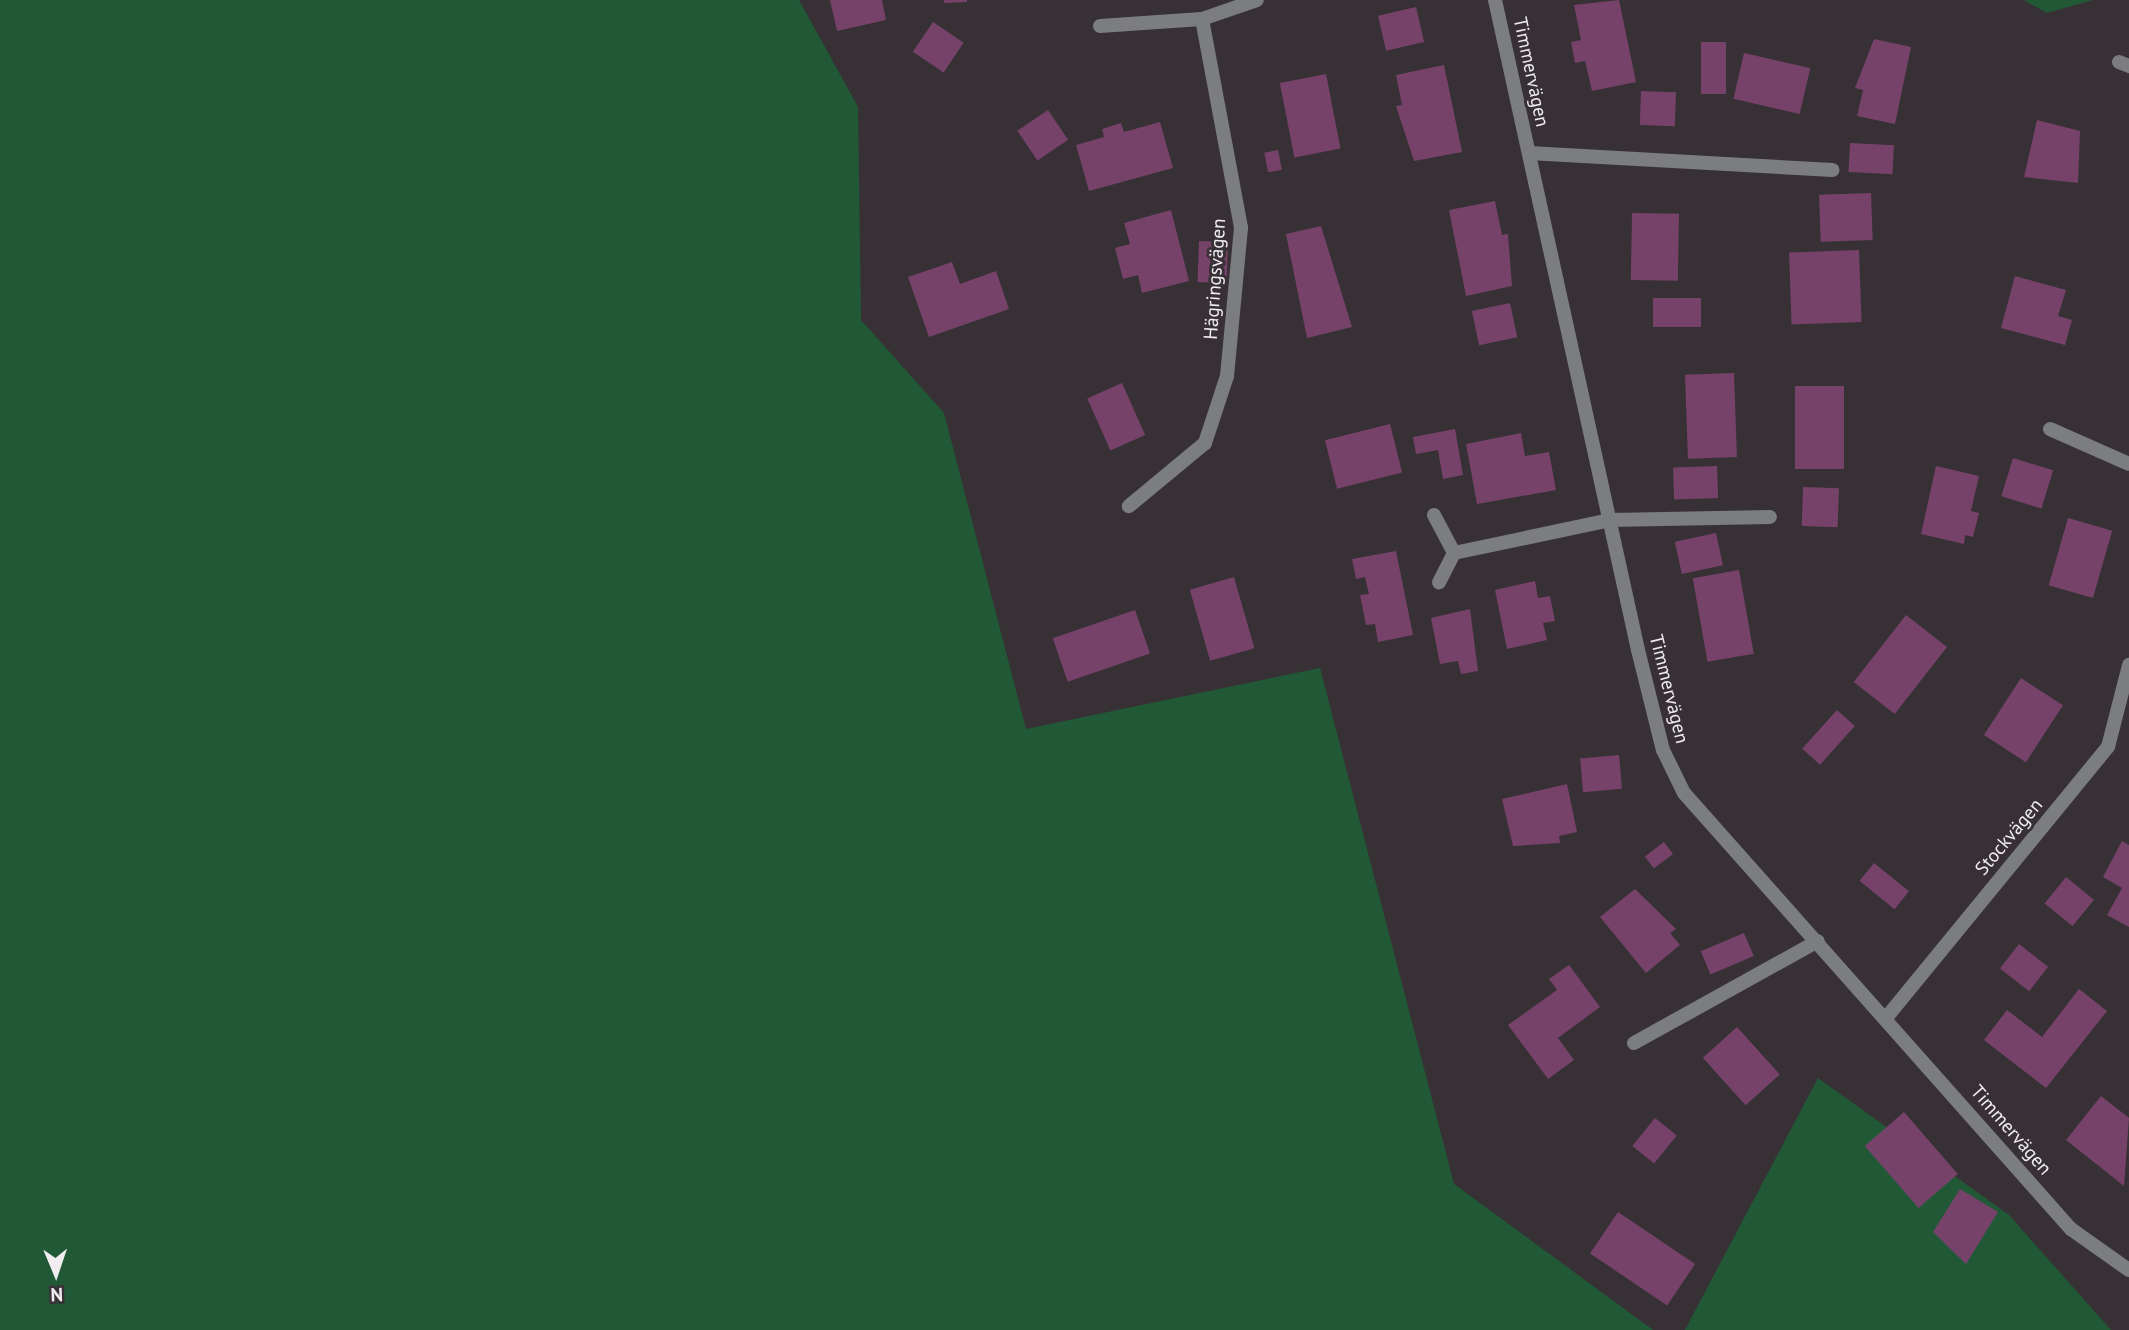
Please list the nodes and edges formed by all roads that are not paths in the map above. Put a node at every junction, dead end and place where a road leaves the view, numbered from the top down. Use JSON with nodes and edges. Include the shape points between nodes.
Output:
{"nodes":[{"id":1,"x":1257,"y":0,"type":"edge"},
{"id":2,"x":1495,"y":0,"type":"edge"},
{"id":3,"x":1202,"y":19,"type":"junction"},
{"id":4,"x":1100,"y":26,"type":"dead end"},
{"id":5,"x":1529,"y":153,"type":"junction"},
{"id":6,"x":1833,"y":170,"type":"dead end"},
{"id":7,"x":2050,"y":429,"type":"dead end"},
{"id":8,"x":2129,"y":464,"type":"edge"},
{"id":9,"x":1129,"y":506,"type":"dead end"},
{"id":10,"x":1434,"y":515,"type":"dead end"},
{"id":11,"x":1770,"y":517,"type":"dead end"},
{"id":12,"x":1610,"y":520,"type":"junction"},
{"id":13,"x":1454,"y":553,"type":"junction"},
{"id":14,"x":1439,"y":582,"type":"dead end"},
{"id":15,"x":2129,"y":665,"type":"edge"},
{"id":16,"x":1818,"y":941,"type":"junction"},
{"id":17,"x":1886,"y":1018,"type":"junction"},
{"id":18,"x":1634,"y":1043,"type":"dead end"},
{"id":19,"x":2129,"y":1270,"type":"edge"}],
"edges":[{"from":1,"to":3,"type":"street"},
{"from":2,"to":5,"type":"street","name":"Timmervägen"},
{"from":3,"to":4,"type":"street"},
{"from":3,"to":9,"type":"street","name":"Hägringsvägen","via":[[1241,228],[1227,376],[1205,443]]},
{"from":5,"to":6,"type":"street","name":"Timmervägen"},
{"from":5,"to":12,"type":"street","name":"Timmervägen"},
{"from":7,"to":8,"type":"street"},
{"from":10,"to":13,"type":"street"},
{"from":11,"to":12,"type":"street"},
{"from":12,"to":13,"type":"street"},
{"from":12,"to":16,"type":"street","name":"Timmervägen","via":[[1663,750],[1673,771],[1714,831]]},
{"from":13,"to":14,"type":"street"},
{"from":15,"to":17,"type":"street","name":"Stockvägen","via":[[2108,747]]},
{"from":16,"to":17,"type":"street","name":"Timmervägen"},
{"from":16,"to":18,"type":"street"},
{"from":17,"to":19,"type":"street","name":"Timmervägen","via":[[2071,1229]]}]}
